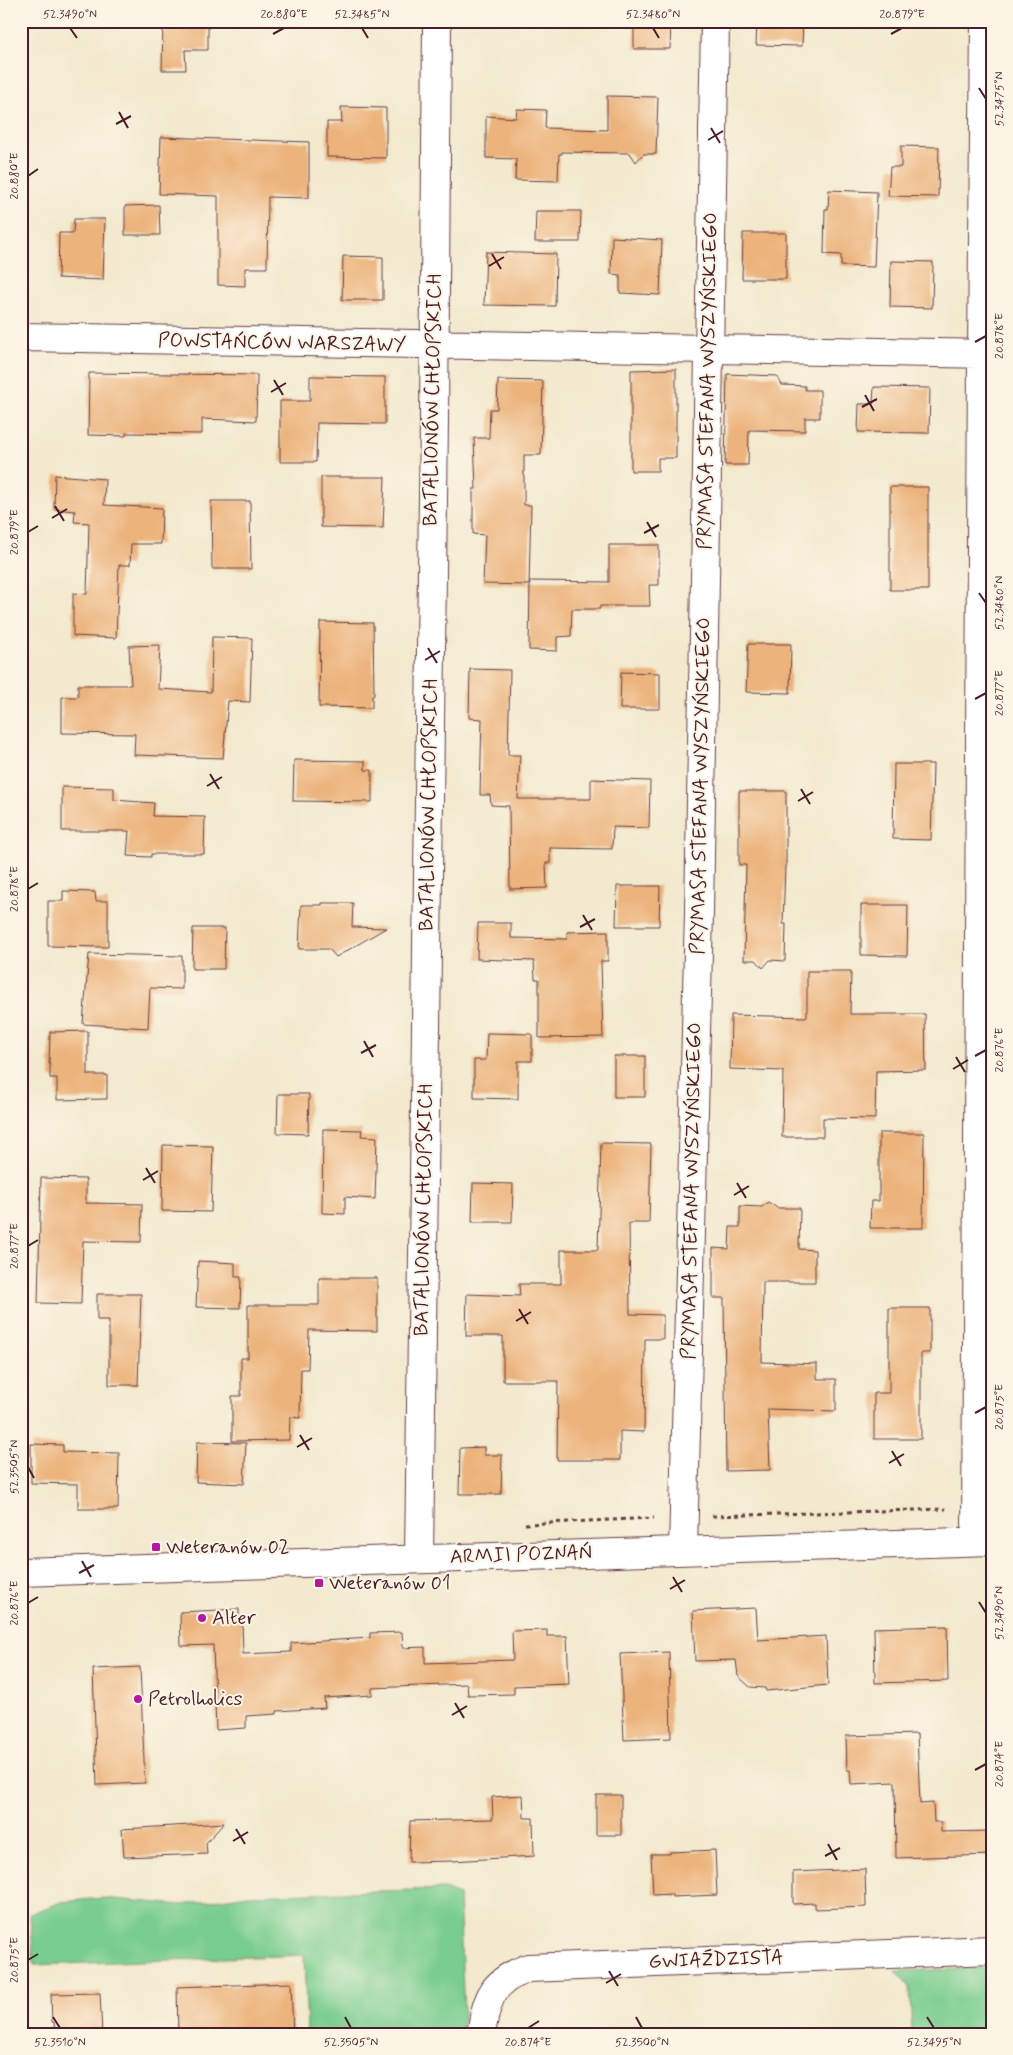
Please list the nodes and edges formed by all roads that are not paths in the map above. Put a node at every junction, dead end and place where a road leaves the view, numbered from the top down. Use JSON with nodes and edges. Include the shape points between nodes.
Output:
{"nodes":[{"id":1,"x":437,"y":21,"type":"edge"},
{"id":2,"x":715,"y":21,"type":"edge"},
{"id":3,"x":985,"y":21,"type":"edge"},
{"id":4,"x":21,"y":337,"type":"edge"},
{"id":5,"x":434,"y":346,"type":"junction"},
{"id":6,"x":708,"y":348,"type":"junction"},
{"id":7,"x":987,"y":353,"type":"edge"},
{"id":8,"x":984,"y":1541,"type":"edge"},
{"id":9,"x":683,"y":1550,"type":"junction"},
{"id":10,"x":419,"y":1558,"type":"junction"},
{"id":11,"x":21,"y":1572,"type":"edge"},
{"id":12,"x":992,"y":1950,"type":"edge"},
{"id":13,"x":481,"y":2034,"type":"edge"}],
"edges":[{"from":1,"to":5,"type":"street","name":"BATALIONÓW CHŁOPSKICH"},
{"from":2,"to":6,"type":"street","name":"PRYMASA STEFANA WYSZYŃSKIEGO"},
{"from":3,"to":7,"type":"street"},
{"from":4,"to":5,"type":"street","name":"POWSTAŃCÓW WARSZAWY"},
{"from":5,"to":6,"type":"street","name":"POWSTAŃCÓW WARSZAWY"},
{"from":5,"to":10,"type":"street","name":"BATALIONÓW CHŁOPSKICH"},
{"from":6,"to":7,"type":"street","name":"POWSTAŃCÓW WARSZAWY"},
{"from":6,"to":9,"type":"street","name":"PRYMASA STEFANA WYSZYŃSKIEGO","via":[[699,912]]},
{"from":7,"to":8,"type":"street"},
{"from":8,"to":9,"type":"street","name":"ARMII POZNAŃ"},
{"from":9,"to":10,"type":"street","name":"ARMII POZNAŃ"},
{"from":10,"to":11,"type":"street","name":"ARMII POZNAŃ"},
{"from":12,"to":13,"type":"street","name":"GWIAŹDZISTA","via":[[528,1968],[504,1978],[491,1994]]}]}
